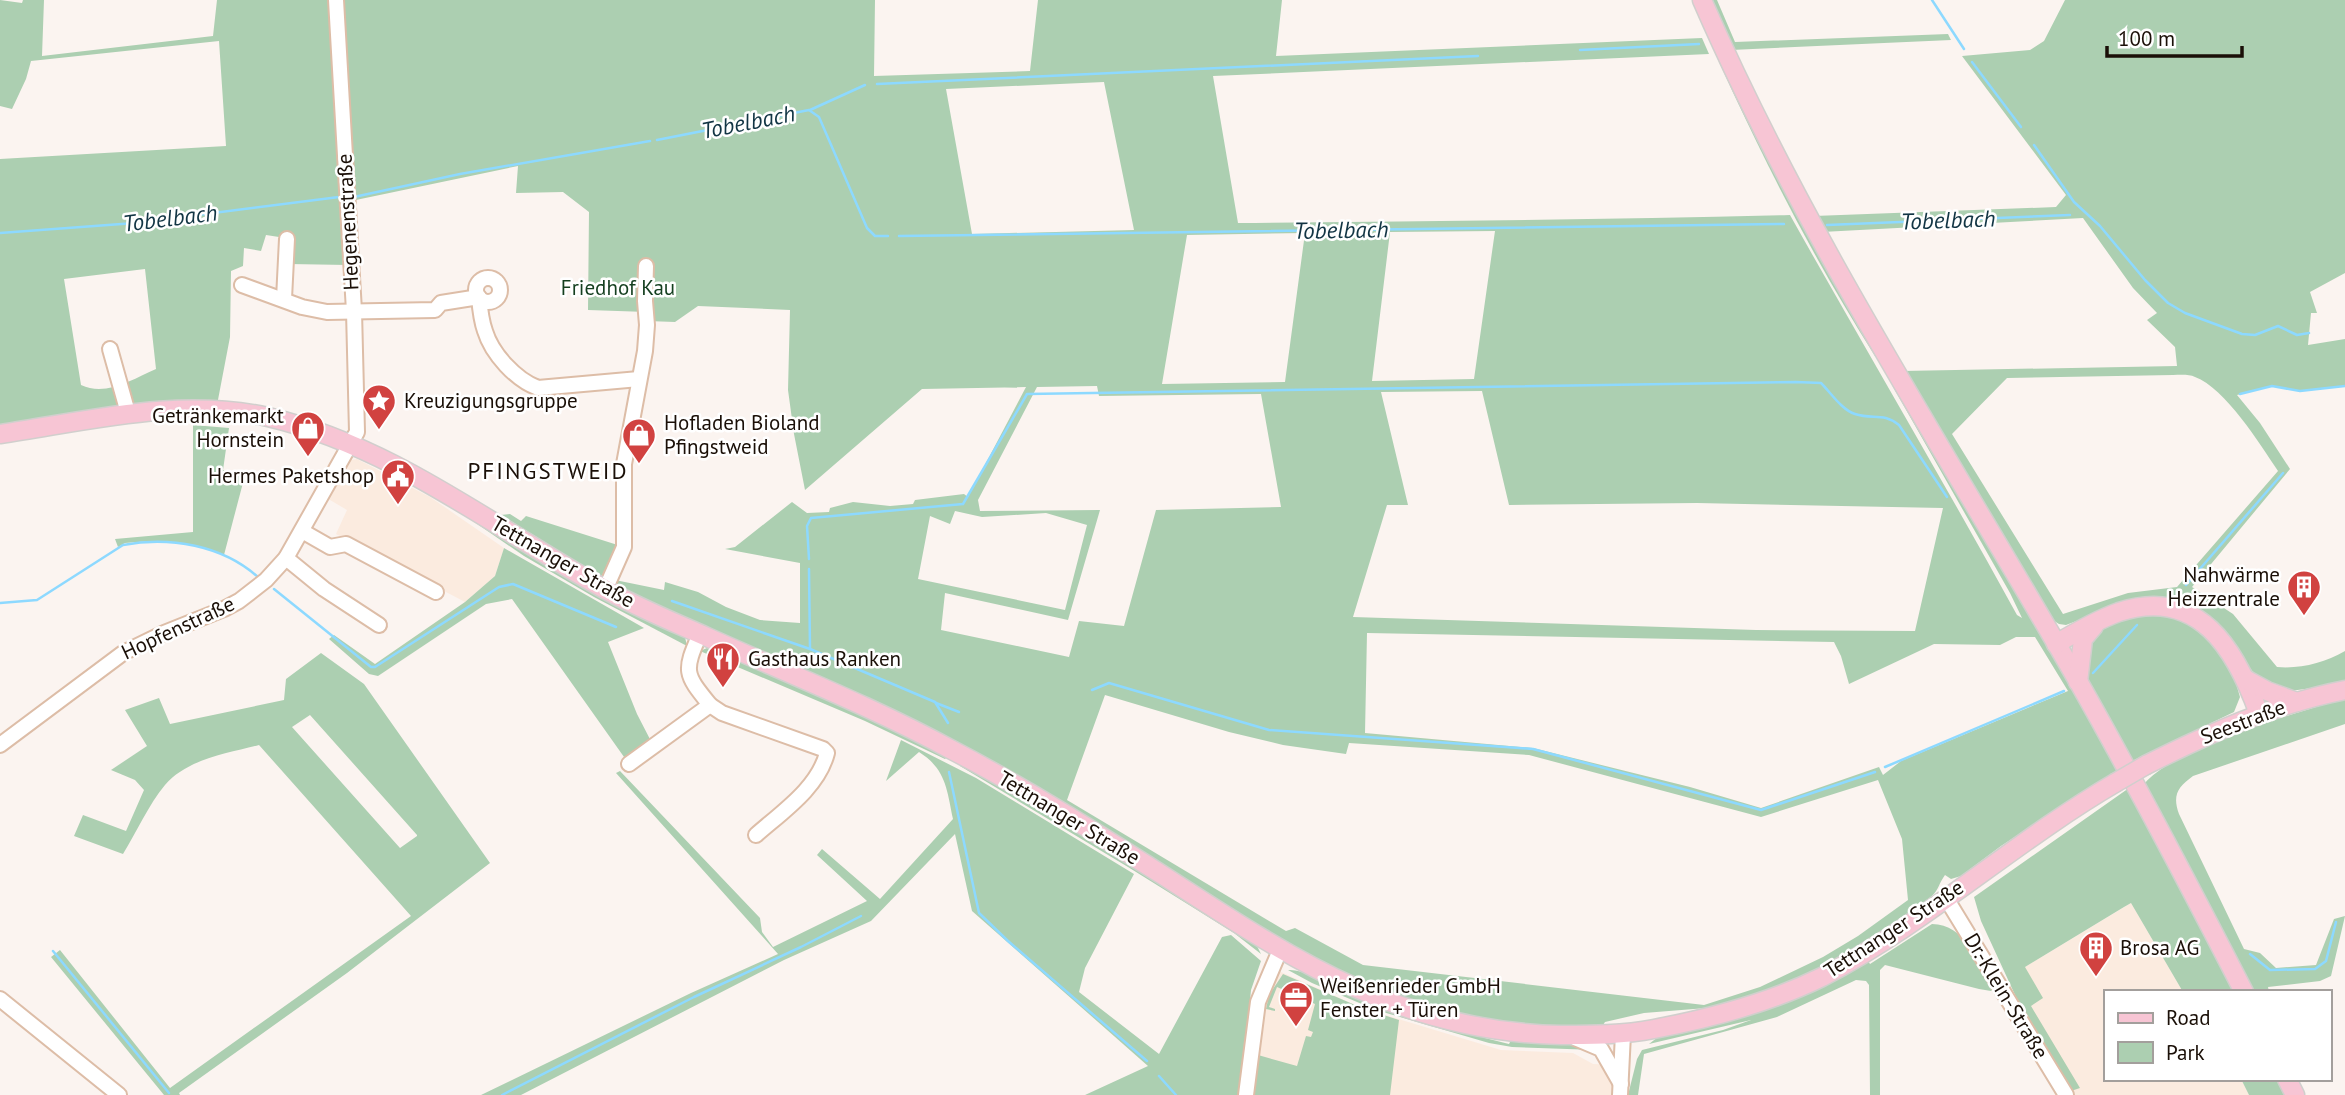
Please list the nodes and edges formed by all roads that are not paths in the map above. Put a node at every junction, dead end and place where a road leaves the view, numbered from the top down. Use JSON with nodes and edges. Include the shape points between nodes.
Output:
{"nodes":[{"id":1,"x":335,"y":0,"type":"edge"},
{"id":2,"x":1702,"y":0,"type":"edge"},
{"id":3,"x":287,"y":239,"type":"dead end"},
{"id":4,"x":646,"y":266,"type":"dead end"},
{"id":5,"x":242,"y":285,"type":"dead end"},
{"id":6,"x":284,"y":299,"type":"junction"},
{"id":7,"x":354,"y":311,"type":"junction"},
{"id":8,"x":110,"y":349,"type":"dead end"},
{"id":9,"x":639,"y":379,"type":"junction"},
{"id":10,"x":128,"y":413,"type":"junction"},
{"id":11,"x":0,"y":433,"type":"edge"},
{"id":12,"x":351,"y":444,"type":"junction"},
{"id":13,"x":302,"y":531,"type":"junction"},
{"id":14,"x":286,"y":558,"type":"junction"},
{"id":15,"x":605,"y":590,"type":"junction"},
{"id":16,"x":436,"y":592,"type":"dead end"},
{"id":17,"x":2095,"y":623,"type":"junction"},
{"id":18,"x":379,"y":625,"type":"dead end"},
{"id":19,"x":700,"y":634,"type":"junction"},
{"id":20,"x":2056,"y":644,"type":"junction"},
{"id":21,"x":2245,"y":679,"type":"junction"},
{"id":22,"x":2078,"y":682,"type":"junction"},
{"id":23,"x":2345,"y":690,"type":"edge"},
{"id":24,"x":2297,"y":702,"type":"junction"},
{"id":25,"x":710,"y":705,"type":"junction"},
{"id":26,"x":2259,"y":714,"type":"junction"},
{"id":27,"x":0,"y":745,"type":"edge"},
{"id":28,"x":629,"y":764,"type":"dead end"},
{"id":29,"x":2115,"y":783,"type":"joint"},
{"id":30,"x":756,"y":835,"type":"dead end"},
{"id":31,"x":1947,"y":898,"type":"junction"},
{"id":32,"x":1280,"y":950,"type":"junction"},
{"id":33,"x":2243,"y":990,"type":"edge"},
{"id":34,"x":0,"y":999,"type":"edge"},
{"id":35,"x":1623,"y":1034,"type":"junction"},
{"id":36,"x":1567,"y":1035,"type":"junction"},
{"id":37,"x":1621,"y":1090,"type":"edge"},
{"id":38,"x":119,"y":1095,"type":"edge"},
{"id":39,"x":1246,"y":1095,"type":"edge"},
{"id":40,"x":2066,"y":1095,"type":"edge"}],
"edges":[{"from":1,"to":7,"type":"street","name":"Hegenenstraße"},
{"from":2,"to":20,"type":"main road","via":[[1812,227]]},
{"from":3,"to":6,"type":"street"},
{"from":4,"to":9,"type":"street","via":[[648,324]]},
{"from":5,"to":6,"type":"street"},
{"from":6,"to":7,"type":"street","via":[[327,312]]},
{"from":7,"to":9,"type":"street","name":"Hegenenstraße","via":[[435,310],[441,303],[479,297],[488,339],[530,385]]},
{"from":7,"to":12,"type":"street","name":"Hegenenstraße","via":[[358,417]]},
{"from":8,"to":10,"type":"street"},
{"from":9,"to":15,"type":"street","via":[[625,452],[624,547]]},
{"from":10,"to":11,"type":"main road","name":"Tettnanger Straße"},
{"from":10,"to":12,"type":"main road","name":"Tettnanger Straße","via":[[197,409],[247,414]]},
{"from":12,"to":13,"type":"street","name":"Hopfenstraße"},
{"from":12,"to":15,"type":"main road","name":"Tettnanger Straße","via":[[397,465]]},
{"from":13,"to":14,"type":"street","name":"Hopfenstraße"},
{"from":13,"to":16,"type":"street","via":[[330,547],[346,544]]},
{"from":14,"to":18,"type":"street"},
{"from":14,"to":27,"type":"street","name":"Hopfenstraße","via":[[239,601],[123,653]]},
{"from":15,"to":19,"type":"main road","name":"Tettnanger Straße"},
{"from":17,"to":20,"type":"main road"},
{"from":17,"to":21,"type":"main road","via":[[2139,608],[2166,608],[2192,616],[2228,646]]},
{"from":17,"to":22,"type":"main road","via":[[2083,639]]},
{"from":19,"to":25,"type":"street","via":[[688,676]]},
{"from":19,"to":32,"type":"main road","name":"Tettnanger Straße","via":[[959,753]]},
{"from":20,"to":22,"type":"main road"},
{"from":21,"to":24,"type":"main road"},
{"from":21,"to":26,"type":"main road"},
{"from":22,"to":33,"type":"main road"},
{"from":23,"to":24,"type":"main road","name":"Seestraße"},
{"from":24,"to":26,"type":"main road","name":"Seestraße"},
{"from":25,"to":28,"type":"street"},
{"from":25,"to":30,"type":"street","via":[[827,753],[803,793]]},
{"from":26,"to":29,"type":"main road","name":"Seestraße","bridge":true,"via":[[2213,732]]},
{"from":29,"to":31,"type":"main road","name":"Tettnanger Straße"},
{"from":31,"to":35,"type":"main road","name":"Tettnanger Straße","via":[[1857,957],[1788,992],[1737,1010]]},
{"from":31,"to":40,"type":"street","name":"Dr.-Klein-Straße"},
{"from":32,"to":36,"type":"main road","name":"Tettnanger Straße","via":[[1407,1009],[1487,1028]]},
{"from":32,"to":39,"type":"street","via":[[1258,1002]]},
{"from":34,"to":38,"type":"street"},
{"from":35,"to":36,"type":"main road","name":"Tettnanger Straße"},
{"from":35,"to":37,"type":"street"},
{"from":36,"to":37,"type":"street","via":[[1601,1049]]}]}
